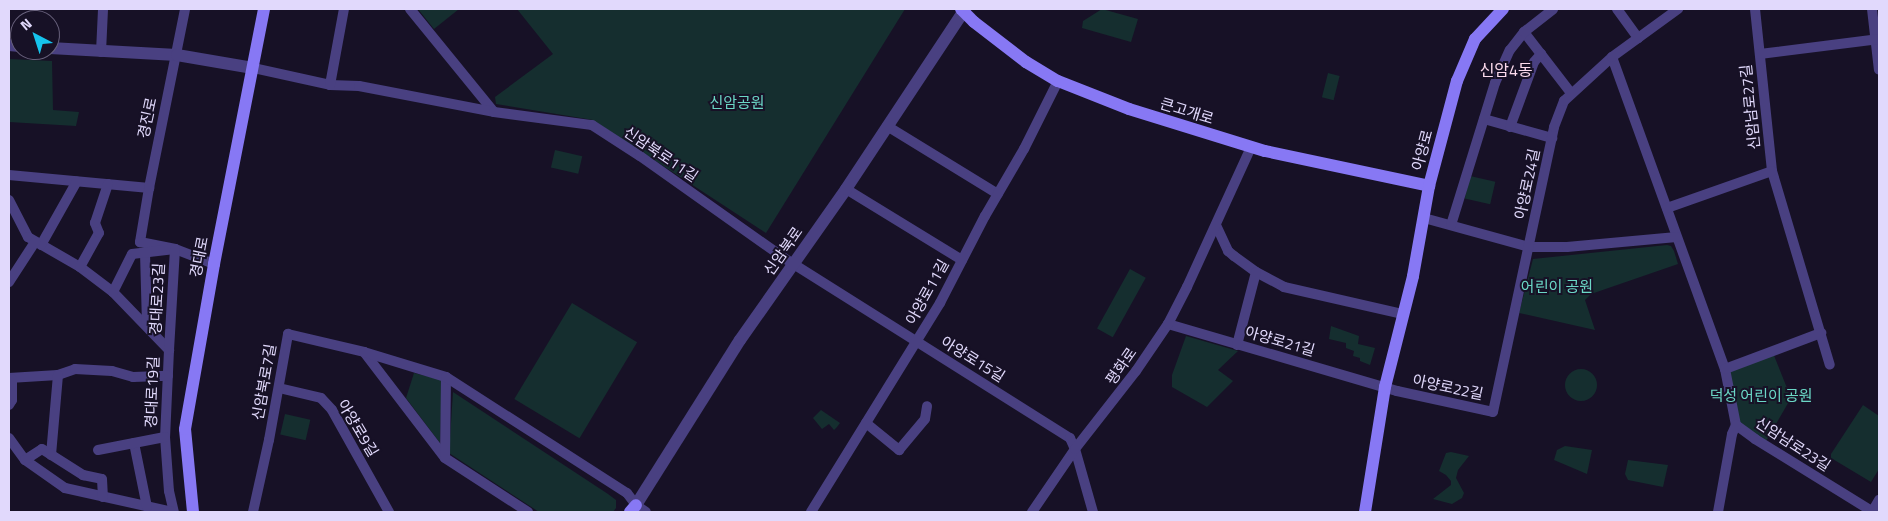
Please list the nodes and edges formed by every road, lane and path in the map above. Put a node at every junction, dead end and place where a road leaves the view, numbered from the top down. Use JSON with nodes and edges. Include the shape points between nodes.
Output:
{"nodes":[{"id":1,"x":103,"y":9,"type":"edge"},
{"id":2,"x":185,"y":9,"type":"edge"},
{"id":3,"x":264,"y":9,"type":"edge"},
{"id":4,"x":344,"y":9,"type":"edge"},
{"id":5,"x":410,"y":9,"type":"edge"},
{"id":6,"x":963,"y":9,"type":"edge"},
{"id":7,"x":1504,"y":9,"type":"edge"},
{"id":8,"x":1553,"y":9,"type":"edge"},
{"id":9,"x":1617,"y":9,"type":"edge"},
{"id":10,"x":1678,"y":9,"type":"edge"},
{"id":11,"x":1755,"y":9,"type":"edge"},
{"id":12,"x":1872,"y":9,"type":"edge"},
{"id":13,"x":1524,"y":32,"type":"junction"},
{"id":14,"x":1638,"y":38,"type":"junction"},
{"id":15,"x":1877,"y":39,"type":"edge"},
{"id":16,"x":60,"y":49,"type":"edge"},
{"id":17,"x":101,"y":52,"type":"junction"},
{"id":18,"x":1541,"y":54,"type":"junction"},
{"id":19,"x":1760,"y":54,"type":"junction"},
{"id":20,"x":177,"y":55,"type":"junction"},
{"id":21,"x":1612,"y":57,"type":"junction"},
{"id":22,"x":253,"y":68,"type":"junction"},
{"id":23,"x":1879,"y":70,"type":"edge"},
{"id":24,"x":1058,"y":81,"type":"junction"},
{"id":25,"x":330,"y":85,"type":"junction"},
{"id":26,"x":1571,"y":93,"type":"junction"},
{"id":27,"x":494,"y":112,"type":"junction"},
{"id":28,"x":1484,"y":119,"type":"junction"},
{"id":29,"x":887,"y":126,"type":"junction"},
{"id":30,"x":1510,"y":127,"type":"junction"},
{"id":31,"x":1552,"y":138,"type":"junction"},
{"id":32,"x":1251,"y":146,"type":"junction"},
{"id":33,"x":1772,"y":171,"type":"junction"},
{"id":34,"x":9,"y":175,"type":"edge"},
{"id":35,"x":77,"y":181,"type":"junction"},
{"id":36,"x":108,"y":184,"type":"junction"},
{"id":37,"x":1429,"y":186,"type":"junction"},
{"id":38,"x":149,"y":188,"type":"junction"},
{"id":39,"x":846,"y":189,"type":"junction"},
{"id":40,"x":998,"y":194,"type":"junction"},
{"id":41,"x":9,"y":200,"type":"edge"},
{"id":42,"x":1666,"y":208,"type":"junction"},
{"id":43,"x":13,"y":218,"type":"edge"},
{"id":44,"x":1424,"y":218,"type":"junction"},
{"id":45,"x":1216,"y":225,"type":"junction"},
{"id":46,"x":1452,"y":225,"type":"junction"},
{"id":47,"x":1677,"y":238,"type":"junction"},
{"id":48,"x":38,"y":244,"type":"junction"},
{"id":49,"x":1529,"y":246,"type":"junction"},
{"id":50,"x":174,"y":248,"type":"junction"},
{"id":51,"x":145,"y":253,"type":"junction"},
{"id":52,"x":962,"y":260,"type":"junction"},
{"id":53,"x":794,"y":263,"type":"junction"},
{"id":54,"x":214,"y":264,"type":"junction"},
{"id":55,"x":80,"y":267,"type":"junction"},
{"id":56,"x":1256,"y":272,"type":"junction"},
{"id":57,"x":9,"y":282,"type":"edge"},
{"id":58,"x":113,"y":292,"type":"junction"},
{"id":59,"x":1404,"y":314,"type":"junction"},
{"id":60,"x":1168,"y":324,"type":"junction"},
{"id":61,"x":147,"y":326,"type":"junction"},
{"id":62,"x":1822,"y":333,"type":"junction"},
{"id":63,"x":917,"y":342,"type":"junction"},
{"id":64,"x":1509,"y":343,"type":"joint"},
{"id":65,"x":1237,"y":345,"type":"junction"},
{"id":66,"x":169,"y":350,"type":"junction"},
{"id":67,"x":364,"y":352,"type":"junction"},
{"id":68,"x":1830,"y":365,"type":"dead end"},
{"id":69,"x":1724,"y":369,"type":"junction"},
{"id":70,"x":58,"y":375,"type":"junction"},
{"id":71,"x":168,"y":376,"type":"junction"},
{"id":72,"x":446,"y":377,"type":"junction"},
{"id":73,"x":10,"y":378,"type":"edge"},
{"id":74,"x":1385,"y":387,"type":"junction"},
{"id":75,"x":279,"y":388,"type":"junction"},
{"id":76,"x":9,"y":405,"type":"edge"},
{"id":77,"x":927,"y":406,"type":"dead end"},
{"id":78,"x":866,"y":423,"type":"junction"},
{"id":79,"x":1736,"y":425,"type":"junction"},
{"id":80,"x":165,"y":437,"type":"junction"},
{"id":81,"x":9,"y":438,"type":"edge"},
{"id":82,"x":134,"y":443,"type":"junction"},
{"id":83,"x":1075,"y":449,"type":"junction"},
{"id":84,"x":98,"y":450,"type":"dead end"},
{"id":85,"x":51,"y":455,"type":"junction"},
{"id":86,"x":445,"y":458,"type":"junction"},
{"id":87,"x":25,"y":460,"type":"junction"},
{"id":88,"x":1368,"y":487,"type":"junction"},
{"id":89,"x":102,"y":497,"type":"junction"},
{"id":90,"x":1879,"y":500,"type":"edge"},
{"id":91,"x":147,"y":507,"type":"junction"},
{"id":92,"x":637,"y":510,"type":"edge"},
{"id":93,"x":173,"y":512,"type":"edge"},
{"id":94,"x":193,"y":512,"type":"edge"},
{"id":95,"x":253,"y":512,"type":"edge"},
{"id":96,"x":389,"y":512,"type":"edge"},
{"id":97,"x":528,"y":512,"type":"edge"},
{"id":98,"x":811,"y":512,"type":"edge"},
{"id":99,"x":1032,"y":512,"type":"edge"},
{"id":100,"x":1092,"y":512,"type":"edge"},
{"id":101,"x":1358,"y":512,"type":"edge"},
{"id":102,"x":1364,"y":512,"type":"edge"},
{"id":103,"x":1718,"y":512,"type":"edge"},
{"id":104,"x":1872,"y":512,"type":"edge"}],
"edges":[{"from":1,"to":17,"type":"street"},
{"from":2,"to":20,"type":"street","name":"경진로"},
{"from":3,"to":22,"type":"main road","name":"경대로"},
{"from":4,"to":25,"type":"street"},
{"from":5,"to":27,"type":"street"},
{"from":6,"to":24,"type":"main road","name":"큰고개로","via":[[1004,46]]},
{"from":6,"to":29,"type":"street","name":"신암북로"},
{"from":7,"to":37,"type":"main road","name":"아양로","via":[[1475,39],[1465,58]]},
{"from":8,"to":13,"type":"street"},
{"from":9,"to":14,"type":"street"},
{"from":10,"to":14,"type":"street"},
{"from":11,"to":19,"type":"street"},
{"from":12,"to":15,"type":"street"},
{"from":13,"to":18,"type":"street"},
{"from":13,"to":28,"type":"street","via":[[1510,50]]},
{"from":14,"to":21,"type":"street"},
{"from":15,"to":19,"type":"street","name":"신암남로27길"},
{"from":15,"to":23,"type":"street"},
{"from":16,"to":17,"type":"street"},
{"from":17,"to":20,"type":"street"},
{"from":18,"to":26,"type":"street"},
{"from":18,"to":30,"type":"street","via":[[1534,62]]},
{"from":19,"to":33,"type":"street","name":"신암남로27길"},
{"from":20,"to":22,"type":"street"},
{"from":20,"to":38,"type":"street","name":"경진로"},
{"from":21,"to":26,"type":"street"},
{"from":21,"to":42,"type":"street","name":"신암남로23길"},
{"from":22,"to":25,"type":"street","name":"신암북로11길"},
{"from":22,"to":54,"type":"main road","name":"경대로"},
{"from":24,"to":32,"type":"main road","name":"큰고개로","via":[[1131,110]]},
{"from":24,"to":40,"type":"street","name":"아양로11길"},
{"from":25,"to":27,"type":"street","name":"신암북로11길","via":[[359,86]]},
{"from":26,"to":31,"type":"street","name":"아양로24길","via":[[1564,101]]},
{"from":27,"to":53,"type":"street","name":"신암북로11길","via":[[592,125]]},
{"from":28,"to":30,"type":"street"},
{"from":28,"to":46,"type":"street"},
{"from":29,"to":39,"type":"street","name":"신암북로"},
{"from":29,"to":40,"type":"street"},
{"from":30,"to":31,"type":"street"},
{"from":31,"to":49,"type":"street","name":"아양로24길"},
{"from":32,"to":37,"type":"main road","name":"큰고개로"},
{"from":32,"to":45,"type":"street","name":"평화로"},
{"from":33,"to":42,"type":"street"},
{"from":33,"to":62,"type":"street","name":"신암남로27길"},
{"from":34,"to":35,"type":"street"},
{"from":35,"to":36,"type":"street"},
{"from":35,"to":48,"type":"street"},
{"from":36,"to":38,"type":"street"},
{"from":36,"to":55,"type":"street","via":[[95,223],[99,233]]},
{"from":37,"to":44,"type":"main road","name":"아양로"},
{"from":38,"to":50,"type":"street","name":"경대로23길","via":[[140,242]]},
{"from":39,"to":52,"type":"street"},
{"from":39,"to":53,"type":"street","name":"신암북로"},
{"from":40,"to":52,"type":"street","name":"아양로11길"},
{"from":41,"to":43,"type":"street","name":"경대로19길"},
{"from":42,"to":47,"type":"street","name":"신암남로23길"},
{"from":43,"to":48,"type":"street","name":"경대로19길"},
{"from":44,"to":46,"type":"street"},
{"from":44,"to":59,"type":"main road","name":"아양로"},
{"from":45,"to":56,"type":"street","via":[[1228,251]]},
{"from":45,"to":60,"type":"street","name":"평화로"},
{"from":46,"to":49,"type":"street"},
{"from":47,"to":49,"type":"street","via":[[1567,248]]},
{"from":47,"to":69,"type":"street","name":"신암남로23길"},
{"from":48,"to":55,"type":"street","name":"경대로19길"},
{"from":48,"to":57,"type":"street"},
{"from":49,"to":64,"type":"street","name":"아양로24길"},
{"from":50,"to":51,"type":"street"},
{"from":50,"to":54,"type":"street","name":"경대로23길"},
{"from":50,"to":66,"type":"street","name":"경대로23길"},
{"from":51,"to":58,"type":"street","via":[[132,254]]},
{"from":51,"to":61,"type":"street"},
{"from":52,"to":63,"type":"street","name":"아양로11길"},
{"from":53,"to":63,"type":"street","name":"아양로15길"},
{"from":53,"to":92,"type":"street","name":"신암북로","via":[[740,340]]},
{"from":54,"to":94,"type":"main road","name":"경대로","via":[[185,429]]},
{"from":55,"to":58,"type":"street","name":"경대로19길"},
{"from":56,"to":59,"type":"street","via":[[1284,287]]},
{"from":56,"to":65,"type":"street"},
{"from":58,"to":61,"type":"street","name":"경대로19길"},
{"from":59,"to":74,"type":"main road","name":"아양로"},
{"from":60,"to":65,"type":"street","name":"아양로21길"},
{"from":60,"to":83,"type":"street","name":"평화로","via":[[1126,385]]},
{"from":61,"to":66,"type":"street","name":"경대로19길"},
{"from":62,"to":68,"type":"street","name":"신암남로27길"},
{"from":62,"to":69,"type":"street"},
{"from":63,"to":78,"type":"street","name":"아양로11길"},
{"from":63,"to":83,"type":"street","name":"아양로15길","via":[[1070,438]]},
{"from":64,"to":74,"type":"street","name":"아양로22길","via":[[1493,412]]},
{"from":65,"to":74,"type":"street","name":"아양로21길"},
{"from":66,"to":71,"type":"street","name":"경대로19길"},
{"from":67,"to":72,"type":"street","name":"신암북로7길"},
{"from":67,"to":75,"type":"street","name":"신암북로7길","via":[[288,334]]},
{"from":67,"to":86,"type":"street"},
{"from":69,"to":79,"type":"street","name":"신암남로23길"},
{"from":70,"to":71,"type":"street","via":[[74,369],[112,371],[133,377]]},
{"from":70,"to":73,"type":"street"},
{"from":70,"to":85,"type":"street"},
{"from":71,"to":80,"type":"street","name":"경대로19길"},
{"from":72,"to":86,"type":"street"},
{"from":72,"to":92,"type":"street","name":"신암북로7길","via":[[627,493]]},
{"from":73,"to":76,"type":"street","via":[[12,400]]},
{"from":74,"to":88,"type":"main road","name":"아양로"},
{"from":75,"to":95,"type":"street","name":"신암북로7길"},
{"from":75,"to":96,"type":"street","name":"아양로9길","via":[[321,398],[332,410]]},
{"from":77,"to":78,"type":"street","via":[[925,419],[899,450]]},
{"from":78,"to":98,"type":"street","name":"아양로11길"},
{"from":79,"to":103,"type":"street"},
{"from":79,"to":104,"type":"street","name":"신암남로23길"},
{"from":80,"to":82,"type":"street","name":"경대로19길"},
{"from":80,"to":93,"type":"street","name":"경대로19길"},
{"from":81,"to":87,"type":"street"},
{"from":82,"to":84,"type":"street","name":"경대로19길"},
{"from":82,"to":91,"type":"street"},
{"from":83,"to":99,"type":"street","name":"평화로"},
{"from":83,"to":100,"type":"street","name":"아양로15길"},
{"from":85,"to":87,"type":"street","via":[[42,449]]},
{"from":85,"to":89,"type":"street","via":[[83,475],[102,479]]},
{"from":86,"to":97,"type":"street"},
{"from":87,"to":89,"type":"street","via":[[65,488]]},
{"from":88,"to":101,"type":"main road"},
{"from":88,"to":102,"type":"main road","name":"아양로"},
{"from":89,"to":91,"type":"street"},
{"from":90,"to":104,"type":"street"},
{"from":91,"to":93,"type":"street"}]}
